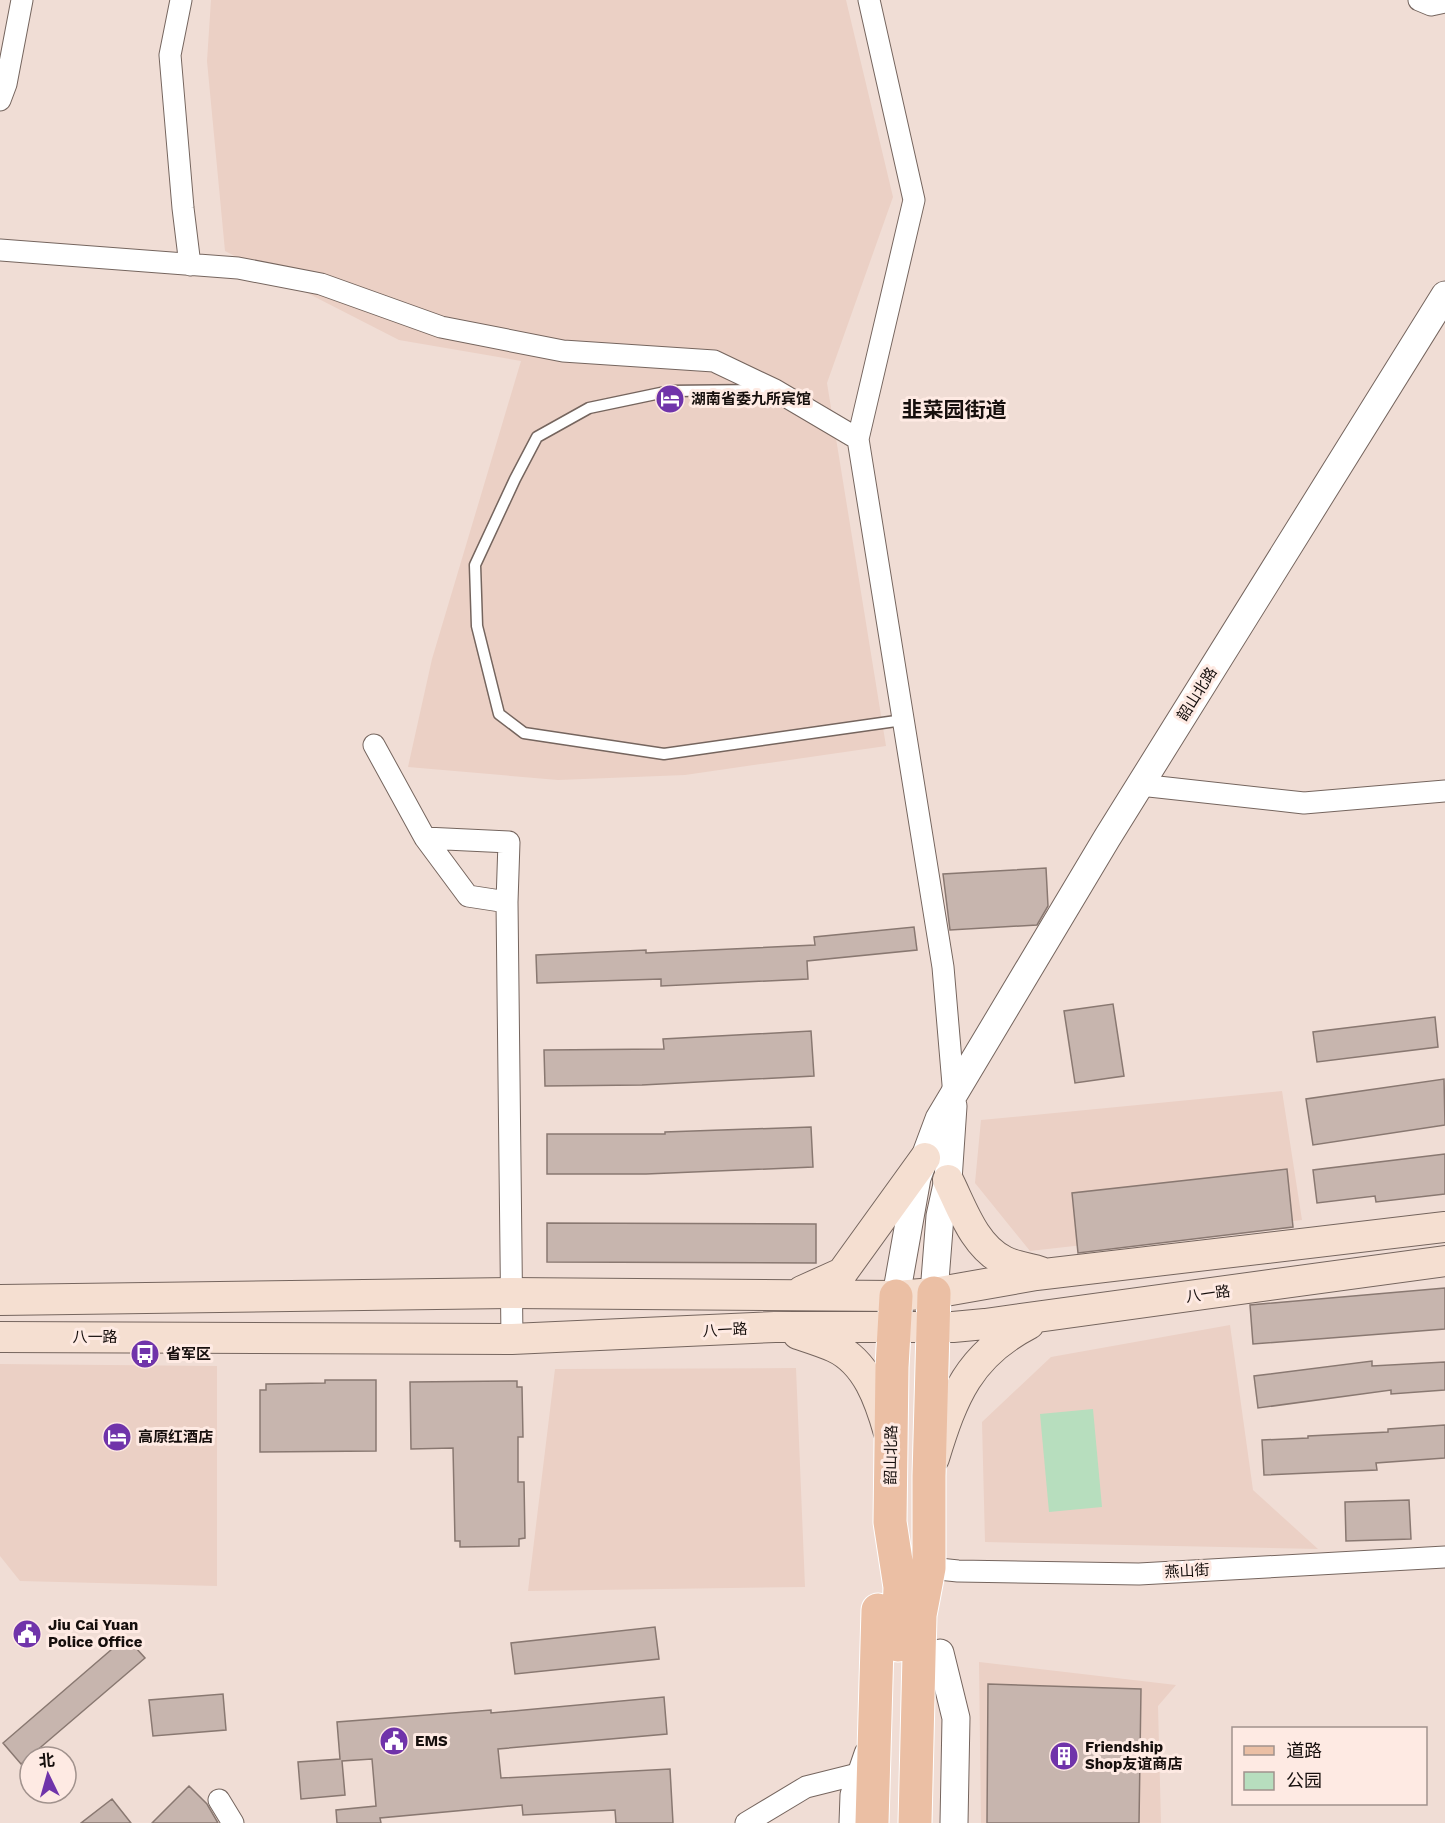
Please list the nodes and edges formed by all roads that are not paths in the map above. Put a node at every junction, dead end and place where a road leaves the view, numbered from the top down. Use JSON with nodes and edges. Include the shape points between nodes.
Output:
{"nodes":[{"id":1,"x":22,"y":0,"type":"edge"},
{"id":2,"x":181,"y":0,"type":"edge"},
{"id":3,"x":869,"y":0,"type":"edge"},
{"id":4,"x":1419,"y":0,"type":"edge"},
{"id":5,"x":1445,"y":2,"type":"edge"},
{"id":6,"x":0,"y":100,"type":"edge"},
{"id":7,"x":0,"y":250,"type":"edge"},
{"id":8,"x":190,"y":265,"type":"junction"},
{"id":9,"x":1445,"y":295,"type":"edge"},
{"id":10,"x":1438,"y":322,"type":"edge"},
{"id":11,"x":775,"y":390,"type":"junction"},
{"id":12,"x":858,"y":439,"type":"junction"},
{"id":13,"x":903,"y":720,"type":"junction"},
{"id":14,"x":374,"y":745,"type":"dead end"},
{"id":15,"x":1140,"y":785,"type":"junction"},
{"id":16,"x":1445,"y":791,"type":"edge"},
{"id":17,"x":425,"y":838,"type":"junction"},
{"id":18,"x":507,"y":902,"type":"junction"},
{"id":19,"x":954,"y":1096,"type":"junction"},
{"id":20,"x":925,"y":1158,"type":"junction"},
{"id":21,"x":948,"y":1180,"type":"junction"},
{"id":22,"x":1445,"y":1227,"type":"edge"},
{"id":23,"x":1445,"y":1261,"type":"edge"},
{"id":24,"x":1050,"y":1274,"type":"junction"},
{"id":25,"x":511,"y":1293,"type":"junction"},
{"id":26,"x":934,"y":1293,"type":"junction"},
{"id":27,"x":793,"y":1296,"type":"junction"},
{"id":28,"x":0,"y":1299,"type":"edge"},
{"id":29,"x":895,"y":1311,"type":"junction"},
{"id":30,"x":1052,"y":1315,"type":"junction"},
{"id":31,"x":775,"y":1327,"type":"junction"},
{"id":32,"x":933,"y":1327,"type":"junction"},
{"id":33,"x":0,"y":1337,"type":"edge"},
{"id":34,"x":512,"y":1339,"type":"junction"},
{"id":35,"x":891,"y":1440,"type":"junction"},
{"id":36,"x":929,"y":1476,"type":"junction"},
{"id":37,"x":890,"y":1522,"type":"junction"},
{"id":38,"x":1445,"y":1557,"type":"edge"},
{"id":39,"x":929,"y":1569,"type":"junction"},
{"id":40,"x":869,"y":1797,"type":"edge"},
{"id":41,"x":219,"y":1800,"type":"dead end"},
{"id":42,"x":942,"y":1815,"type":"edge"},
{"id":43,"x":233,"y":1823,"type":"edge"},
{"id":44,"x":746,"y":1823,"type":"edge"},
{"id":45,"x":854,"y":1823,"type":"edge"},
{"id":46,"x":894,"y":1823,"type":"edge"},
{"id":47,"x":915,"y":1823,"type":"edge"}],
"edges":[{"from":1,"to":6,"type":"street"},
{"from":2,"to":8,"type":"street","via":[[170,55]]},
{"from":3,"to":12,"type":"street","via":[[914,200]]},
{"from":4,"to":5,"type":"street","via":[[1431,5]]},
{"from":7,"to":8,"type":"street"},
{"from":8,"to":11,"type":"street","via":[[238,268],[321,284],[441,327],[563,351],[714,361]]},
{"from":9,"to":10,"type":"street","name":"韶山北路"},
{"from":10,"to":15,"type":"street","name":"韶山北路"},
{"from":11,"to":12,"type":"street"},
{"from":11,"to":13,"type":"lane","via":[[670,391],[589,408],[537,436],[475,565],[477,626],[499,714],[524,733],[664,754]]},
{"from":12,"to":13,"type":"street"},
{"from":13,"to":19,"type":"street","via":[[943,967]]},
{"from":14,"to":17,"type":"street"},
{"from":15,"to":16,"type":"street","via":[[1304,803]]},
{"from":15,"to":19,"type":"street","name":"韶山北路"},
{"from":17,"to":18,"type":"street","via":[[468,896]]},
{"from":17,"to":18,"type":"street","via":[[509,842]]},
{"from":18,"to":25,"type":"street"},
{"from":19,"to":20,"type":"street","name":"韶山北路","via":[[939,1119]]},
{"from":19,"to":21,"type":"street","name":"韶山北路"},
{"from":20,"to":27,"type":"main road","via":[[842,1273]]},
{"from":20,"to":29,"type":"street","name":"韶山北路","via":[[917,1178]]},
{"from":21,"to":24,"type":"main road","via":[[988,1250],[1005,1262]]},
{"from":21,"to":26,"type":"street","name":"韶山北路","via":[[940,1216]]},
{"from":22,"to":24,"type":"main road","name":"八一路"},
{"from":23,"to":30,"type":"main road","name":"八一路"},
{"from":24,"to":26,"type":"main road","name":"八一路"},
{"from":25,"to":27,"type":"main road","name":"八一路"},
{"from":25,"to":28,"type":"main road","name":"八一路"},
{"from":25,"to":34,"type":"street"},
{"from":26,"to":29,"type":"main road","name":"八一路"},
{"from":26,"to":32,"type":"main road","name":"韶山北路"},
{"from":27,"to":29,"type":"main road","name":"八一路"},
{"from":29,"to":31,"type":"main road","name":"八一路"},
{"from":29,"to":32,"type":"main road","name":"八一路"},
{"from":29,"to":35,"type":"main road","name":"韶山北路"},
{"from":30,"to":32,"type":"main road","name":"八一路"},
{"from":30,"to":36,"type":"main road","via":[[995,1344],[967,1377],[948,1417]]},
{"from":31,"to":34,"type":"main road","name":"八一路"},
{"from":31,"to":35,"type":"main road","via":[[836,1347],[850,1356],[877,1397]]},
{"from":32,"to":36,"type":"main road","name":"韶山北路"},
{"from":33,"to":34,"type":"main road","name":"八一路"},
{"from":35,"to":37,"type":"main road","name":"韶山北路"},
{"from":36,"to":39,"type":"main road","name":"韶山北路"},
{"from":37,"to":40,"type":"main road","via":[[879,1585]]},
{"from":37,"to":46,"type":"main road","name":"韶山北路","via":[[900,1587]]},
{"from":38,"to":39,"type":"street","name":"燕山街","via":[[1139,1574]]},
{"from":39,"to":42,"type":"main road","via":[[941,1617]]},
{"from":39,"to":47,"type":"main road","name":"韶山北路","via":[[920,1615]]},
{"from":40,"to":44,"type":"street","via":[[806,1787]]},
{"from":40,"to":45,"type":"street","via":[[854,1796]]},
{"from":41,"to":43,"type":"street"}]}
